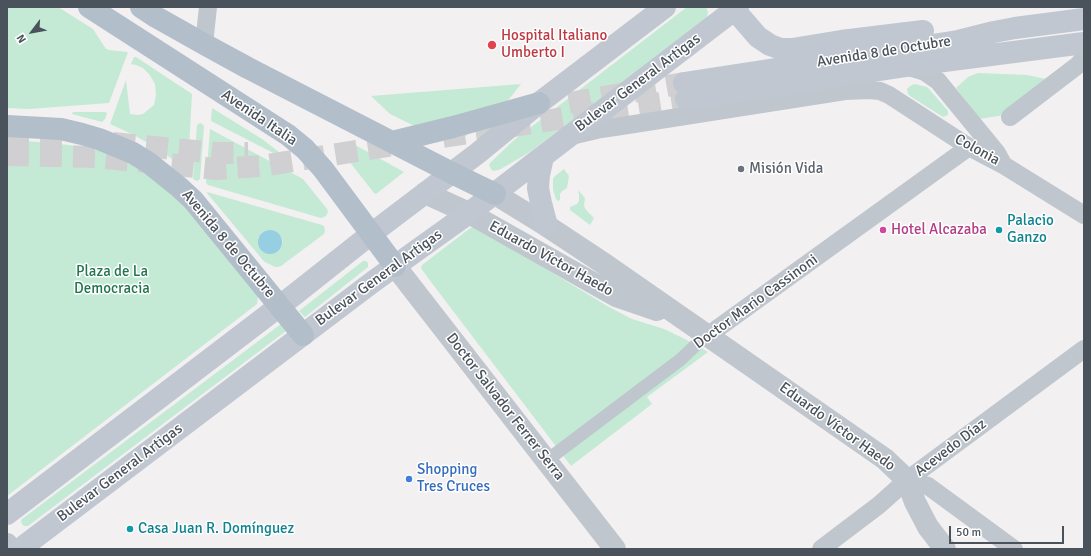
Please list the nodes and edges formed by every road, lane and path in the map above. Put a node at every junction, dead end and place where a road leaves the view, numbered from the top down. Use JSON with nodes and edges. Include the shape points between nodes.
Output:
{"nodes":[{"id":1,"x":89,"y":7,"type":"edge"},
{"id":2,"x":141,"y":7,"type":"edge"},
{"id":3,"x":208,"y":7,"type":"edge"},
{"id":4,"x":665,"y":7,"type":"edge"},
{"id":5,"x":735,"y":8,"type":"edge"},
{"id":6,"x":1082,"y":20,"type":"edge"},
{"id":7,"x":994,"y":32,"type":"junction"},
{"id":8,"x":1084,"y":43,"type":"edge"},
{"id":9,"x":204,"y":44,"type":"junction"},
{"id":10,"x":1084,"y":53,"type":"edge"},
{"id":11,"x":904,"y":66,"type":"junction"},
{"id":12,"x":539,"y":103,"type":"junction"},
{"id":13,"x":1010,"y":117,"type":"dead end"},
{"id":14,"x":7,"y":126,"type":"edge"},
{"id":15,"x":568,"y":137,"type":"junction"},
{"id":16,"x":392,"y":142,"type":"junction"},
{"id":17,"x":969,"y":147,"type":"junction"},
{"id":18,"x":543,"y":157,"type":"junction"},
{"id":19,"x":1005,"y":166,"type":"junction"},
{"id":20,"x":452,"y":173,"type":"junction"},
{"id":21,"x":425,"y":193,"type":"junction"},
{"id":22,"x":495,"y":194,"type":"junction"},
{"id":23,"x":469,"y":213,"type":"junction"},
{"id":24,"x":1084,"y":215,"type":"edge"},
{"id":25,"x":547,"y":226,"type":"junction"},
{"id":26,"x":371,"y":234,"type":"junction"},
{"id":27,"x":395,"y":266,"type":"junction"},
{"id":28,"x":280,"y":306,"type":"junction"},
{"id":29,"x":680,"y":317,"type":"junction"},
{"id":30,"x":303,"y":335,"type":"junction"},
{"id":31,"x":707,"y":336,"type":"junction"},
{"id":32,"x":1084,"y":349,"type":"edge"},
{"id":33,"x":546,"y":461,"type":"junction"},
{"id":34,"x":907,"y":480,"type":"junction"},
{"id":35,"x":7,"y":514,"type":"edge"},
{"id":36,"x":7,"y":544,"type":"edge"},
{"id":37,"x":11,"y":549,"type":"edge"},
{"id":38,"x":20,"y":549,"type":"edge"},
{"id":39,"x":615,"y":549,"type":"edge"},
{"id":40,"x":821,"y":549,"type":"edge"},
{"id":41,"x":945,"y":549,"type":"edge"},
{"id":42,"x":1014,"y":549,"type":"edge"}],
"edges":[{"from":1,"to":26,"type":"main road","name":"Avenida Italia","via":[[305,148]]},
{"from":2,"to":9,"type":"main road"},
{"from":3,"to":9,"type":"street"},
{"from":4,"to":12,"type":"main road"},
{"from":5,"to":7,"type":"main road","via":[[758,37],[781,49],[792,50],[841,41],[952,28]]},
{"from":5,"to":15,"type":"main road","name":"Bulevar General Artigas"},
{"from":6,"to":7,"type":"main road","name":"Avenida 8 de Octubre"},
{"from":6,"to":8,"type":"street"},
{"from":7,"to":11,"type":"main road","name":"Avenida 8 de Octubre","via":[[958,41],[685,91]]},
{"from":8,"to":11,"type":"main road","name":"Avenida 8 de Octubre"},
{"from":9,"to":16,"type":"main road"},
{"from":10,"to":13,"type":"street","via":[[1078,65]]},
{"from":11,"to":19,"type":"street","name":"Avenida 8 de Octubre","via":[[925,72],[938,81]]},
{"from":12,"to":16,"type":"main road"},
{"from":12,"to":20,"type":"main road"},
{"from":14,"to":28,"type":"main road","name":"Avenida 8 de Octubre","via":[[61,129],[82,134],[126,150],[149,163],[193,200]]},
{"from":15,"to":17,"type":"street","name":"Colonia","via":[[623,125],[845,91],[869,90],[889,95]]},
{"from":15,"to":18,"type":"main road","name":"Bulevar General Artigas"},
{"from":16,"to":20,"type":"main road"},
{"from":17,"to":19,"type":"street","name":"Colonia"},
{"from":17,"to":31,"type":"street","name":"Doctor Mario Cassinoni"},
{"from":18,"to":22,"type":"main road","name":"Bulevar General Artigas"},
{"from":18,"to":25,"type":"main road","via":[[538,188]]},
{"from":19,"to":24,"type":"street","name":"Colonia"},
{"from":20,"to":21,"type":"main road"},
{"from":20,"to":22,"type":"main road"},
{"from":21,"to":23,"type":"street","name":"Eduardo Víctor Haedo"},
{"from":21,"to":26,"type":"main road"},
{"from":22,"to":23,"type":"main road","name":"Bulevar General Artigas"},
{"from":22,"to":25,"type":"street","name":"Eduardo Víctor Haedo"},
{"from":23,"to":27,"type":"main road","name":"Bulevar General Artigas"},
{"from":23,"to":29,"type":"street","name":"Eduardo Víctor Haedo","via":[[616,296]]},
{"from":25,"to":29,"type":"street","name":"Eduardo Víctor Haedo"},
{"from":26,"to":27,"type":"main road","name":"Avenida Italia"},
{"from":26,"to":28,"type":"main road"},
{"from":27,"to":30,"type":"main road","name":"Bulevar General Artigas"},
{"from":27,"to":33,"type":"street","name":"Doctor Salvador Ferrer Serra"},
{"from":28,"to":30,"type":"main road","name":"Avenida 8 de Octubre"},
{"from":28,"to":35,"type":"main road"},
{"from":29,"to":31,"type":"street","name":"Eduardo Víctor Haedo"},
{"from":30,"to":38,"type":"main road","name":"Bulevar General Artigas"},
{"from":31,"to":33,"type":"street","name":"Doctor Mario Cassinoni","via":[[680,360]]},
{"from":31,"to":34,"type":"street","name":"Eduardo Víctor Haedo","via":[[885,459]]},
{"from":32,"to":34,"type":"street","name":"Acevedo Díaz"},
{"from":33,"to":39,"type":"street","name":"Doctor Salvador Ferrer Serra"},
{"from":34,"to":40,"type":"street","name":"Acevedo Díaz"},
{"from":34,"to":41,"type":"street","via":[[928,527]]},
{"from":34,"to":42,"type":"street","name":"Eduardo Víctor Haedo","via":[[928,486]]},
{"from":36,"to":37,"type":"street"}]}
